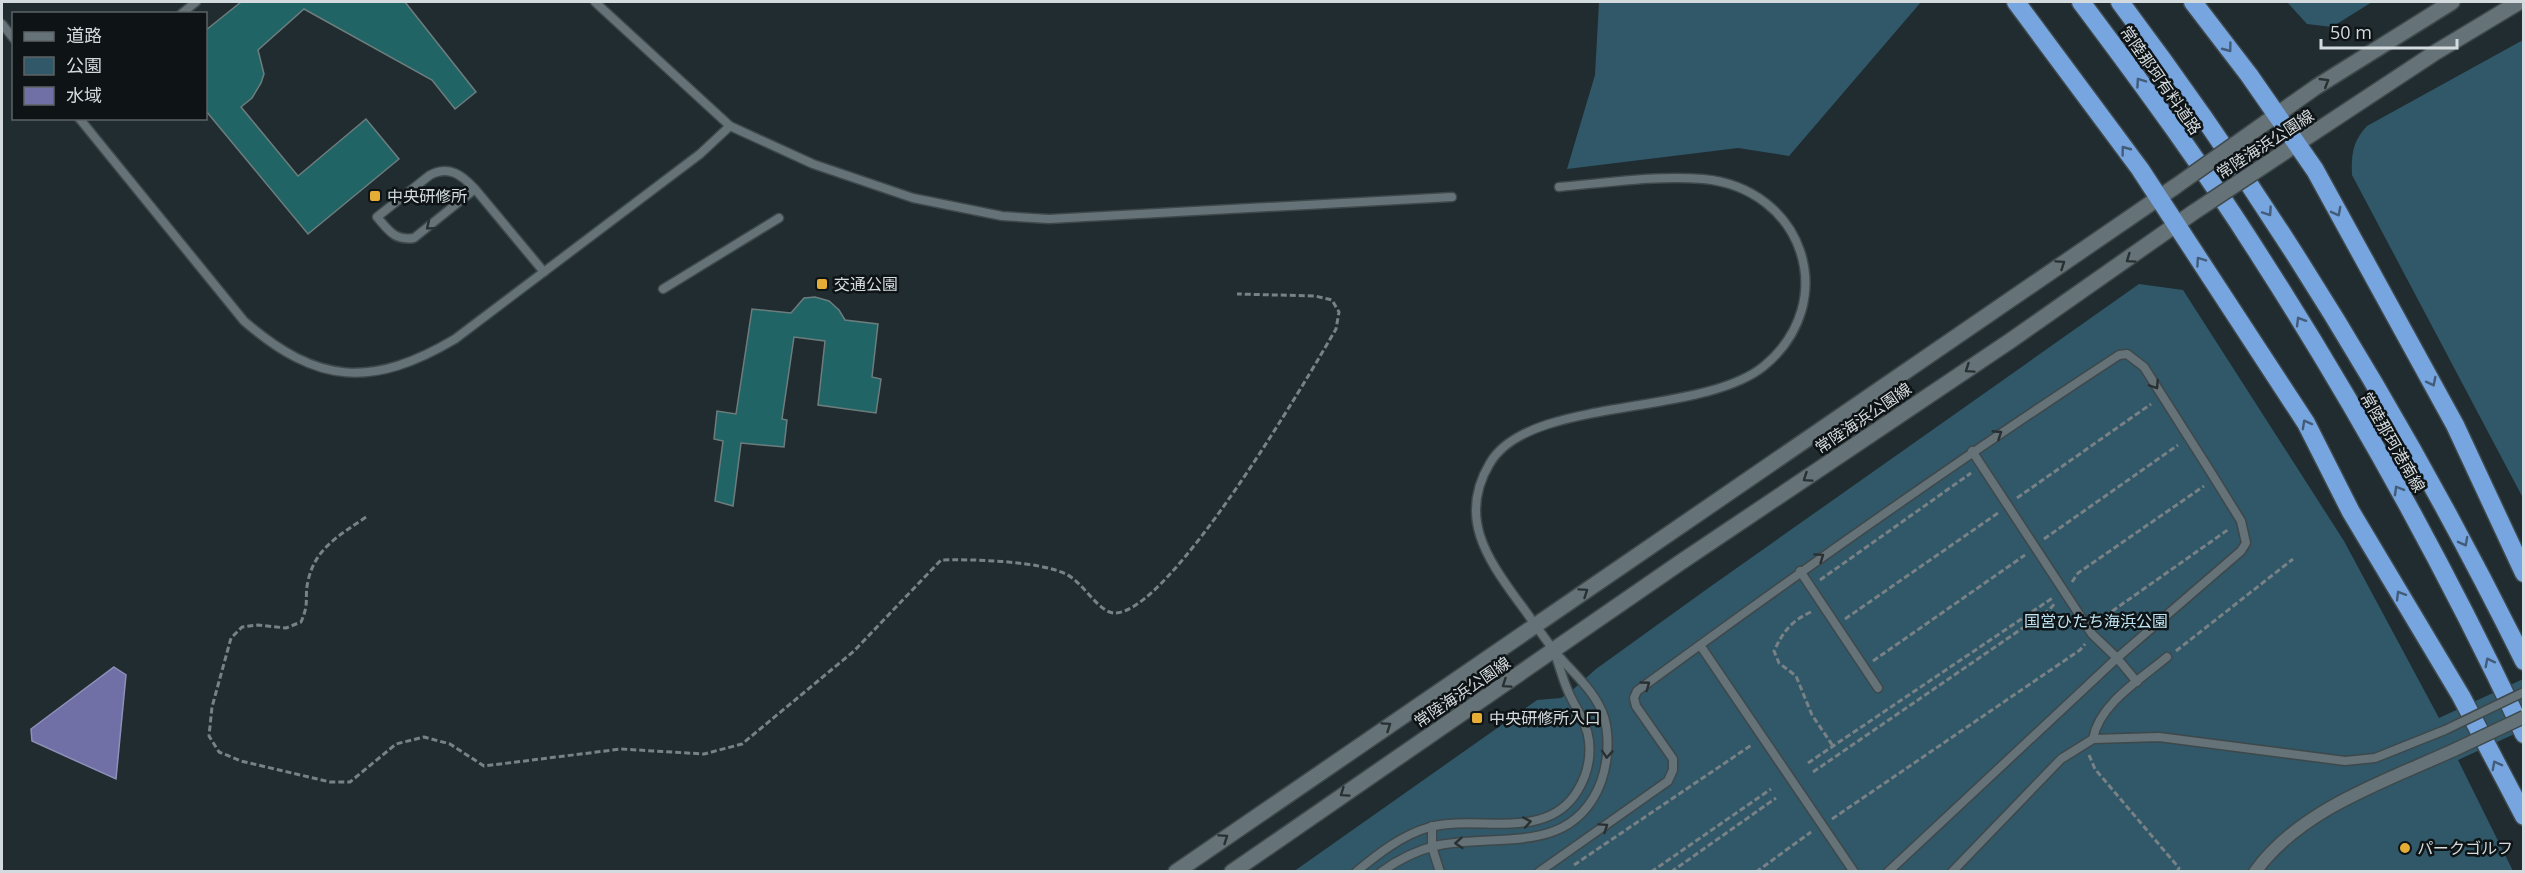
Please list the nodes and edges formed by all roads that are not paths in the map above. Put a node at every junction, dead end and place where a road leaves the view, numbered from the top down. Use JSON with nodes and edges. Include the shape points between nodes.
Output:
{"nodes":[{"id":1,"x":196,"y":2,"type":"edge"},
{"id":2,"x":595,"y":2,"type":"edge"},
{"id":3,"x":2016,"y":2,"type":"edge"},
{"id":4,"x":2081,"y":2,"type":"edge"},
{"id":5,"x":2120,"y":2,"type":"edge"},
{"id":6,"x":2193,"y":2,"type":"edge"},
{"id":7,"x":2452,"y":2,"type":"edge"},
{"id":8,"x":2519,"y":2,"type":"edge"},
{"id":9,"x":184,"y":12,"type":"edge"},
{"id":10,"x":2,"y":24,"type":"edge"},
{"id":11,"x":12,"y":36,"type":"edge"},
{"id":12,"x":2276,"y":114,"type":"junction"},
{"id":13,"x":81,"y":120,"type":"edge"},
{"id":14,"x":730,"y":126,"type":"junction"},
{"id":15,"x":2298,"y":143,"type":"junction"},
{"id":16,"x":2236,"y":163,"type":"joint"},
{"id":17,"x":2210,"y":182,"type":"joint"},
{"id":18,"x":1558,"y":187,"type":"dead end"},
{"id":19,"x":475,"y":189,"type":"junction"},
{"id":20,"x":1452,"y":197,"type":"dead end"},
{"id":21,"x":2159,"y":198,"type":"junction"},
{"id":22,"x":779,"y":218,"type":"dead end"},
{"id":23,"x":2177,"y":224,"type":"junction"},
{"id":24,"x":544,"y":272,"type":"junction"},
{"id":25,"x":663,"y":289,"type":"dead end"},
{"id":26,"x":1972,"y":451,"type":"junction"},
{"id":27,"x":1800,"y":571,"type":"junction"},
{"id":28,"x":2523,"y":573,"type":"edge"},
{"id":29,"x":1535,"y":625,"type":"junction"},
{"id":30,"x":1700,"y":645,"type":"junction"},
{"id":31,"x":1554,"y":651,"type":"junction"},
{"id":32,"x":2167,"y":657,"type":"road end"},
{"id":33,"x":2117,"y":658,"type":"junction"},
{"id":34,"x":2523,"y":661,"type":"edge"},
{"id":35,"x":2137,"y":682,"type":"junction"},
{"id":36,"x":1878,"y":688,"type":"dead end"},
{"id":37,"x":2523,"y":692,"type":"edge"},
{"id":38,"x":2523,"y":717,"type":"edge"},
{"id":39,"x":2523,"y":734,"type":"edge"},
{"id":40,"x":2093,"y":739,"type":"junction"},
{"id":41,"x":2523,"y":816,"type":"edge"},
{"id":42,"x":1432,"y":826,"type":"junction"},
{"id":43,"x":1432,"y":847,"type":"junction"},
{"id":44,"x":1176,"y":872,"type":"edge"},
{"id":45,"x":1232,"y":872,"type":"edge"},
{"id":46,"x":1356,"y":872,"type":"edge"},
{"id":47,"x":1381,"y":872,"type":"edge"},
{"id":48,"x":1440,"y":872,"type":"edge"},
{"id":49,"x":1539,"y":872,"type":"edge"},
{"id":50,"x":1854,"y":872,"type":"edge"},
{"id":51,"x":1888,"y":872,"type":"edge"},
{"id":52,"x":1952,"y":872,"type":"edge"},
{"id":53,"x":2255,"y":872,"type":"edge"}],
"edges":[{"from":1,"to":9,"type":"lane"},
{"from":2,"to":14,"type":"lane"},
{"from":21,"to":3,"type":"highway","one_way":true},
{"from":17,"to":4,"type":"highway","name":"常陸那珂有料道路","one_way":true},
{"from":5,"to":16,"type":"highway","name":"常陸那珂有料道路"},
{"from":6,"to":12,"type":"highway","one_way":true},
{"from":12,"to":7,"type":"main road","name":"常陸海浜公園線","one_way":true},
{"from":8,"to":15,"type":"main road","name":"常陸海浜公園線"},
{"from":10,"to":11,"type":"lane"},
{"from":12,"to":15,"type":"highway"},
{"from":12,"to":21,"type":"main road","name":"常陸海浜公園線","bridge":true},
{"from":13,"to":24,"type":"lane","via":[[244,321],[299,360],[330,370],[364,374],[394,369],[455,339]]},
{"from":14,"to":20,"type":"lane","via":[[813,164],[876,187],[1002,216],[1097,218]]},
{"from":14,"to":24,"type":"lane","via":[[700,154]]},
{"from":15,"to":23,"type":"main road","name":"常陸海浜公園線","bridge":true},
{"from":15,"to":28,"type":"highway","one_way":true,"via":[[2415,348]]},
{"from":16,"to":34,"type":"highway","name":"常陸那珂港南線","one_way":true,"via":[[2390,411],[2466,544]]},
{"from":39,"to":17,"type":"highway","name":"常陸那珂港南線","one_way":true,"via":[[2439,562],[2362,425],[2264,261]]},
{"from":18,"to":29,"type":"lane","via":[[1684,177],[1715,180],[1756,195],[1773,207],[1797,242],[1806,290],[1804,308],[1793,334],[1751,375],[1720,387],[1520,434],[1492,459],[1476,501],[1480,539],[1493,566]]},
{"from":19,"to":19,"type":"lane","one_way":true,"via":[[414,238],[394,236],[377,217],[440,170],[462,176]]},
{"from":19,"to":24,"type":"lane"},
{"from":21,"to":23,"type":"highway"},
{"from":29,"to":21,"type":"main road","name":"常陸海浜公園線","one_way":true},
{"from":22,"to":25,"type":"lane"},
{"from":23,"to":31,"type":"main road","name":"常陸海浜公園線","one_way":true},
{"from":41,"to":23,"type":"highway","one_way":true,"via":[[2461,696],[2351,512],[2306,423]]},
{"from":27,"to":26,"type":"lane","one_way":true},
{"from":26,"to":33,"type":"lane","via":[[2092,634]]},
{"from":26,"to":33,"type":"lane","one_way":true,"via":[[2119,355],[2127,354],[2144,367],[2241,521],[2246,543]]},
{"from":27,"to":30,"type":"lane"},
{"from":27,"to":36,"type":"lane"},
{"from":29,"to":31,"type":"lane"},
{"from":44,"to":29,"type":"main road","name":"常陸海浜公園線","one_way":true},
{"from":49,"to":30,"type":"lane","one_way":true,"via":[[1668,781],[1673,759],[1634,698],[1637,691]]},
{"from":30,"to":50,"type":"lane"},
{"from":42,"to":31,"type":"lane","one_way":true,"via":[[1530,822],[1556,812],[1577,792],[1586,776],[1589,741]]},
{"from":31,"to":43,"type":"lane","one_way":true,"via":[[1596,698],[1604,717],[1608,738],[1606,765],[1591,800],[1573,821],[1546,835]]},
{"from":31,"to":45,"type":"main road","name":"常陸海浜公園線","one_way":true},
{"from":32,"to":35,"type":"lane"},
{"from":33,"to":35,"type":"lane"},
{"from":33,"to":51,"type":"lane"},
{"from":35,"to":40,"type":"lane","via":[[2104,712],[2095,726]]},
{"from":37,"to":40,"type":"lane","bridge":true,"via":[[2375,758],[2345,761],[2159,736]]},
{"from":38,"to":53,"type":"street","bridge":true,"via":[[2361,792],[2302,825]]},
{"from":40,"to":52,"type":"lane","via":[[2061,759]]},
{"from":42,"to":43,"type":"lane"},
{"from":42,"to":46,"type":"lane","via":[[1392,844]]},
{"from":43,"to":47,"type":"lane","via":[[1408,855]]},
{"from":43,"to":48,"type":"lane"}]}
